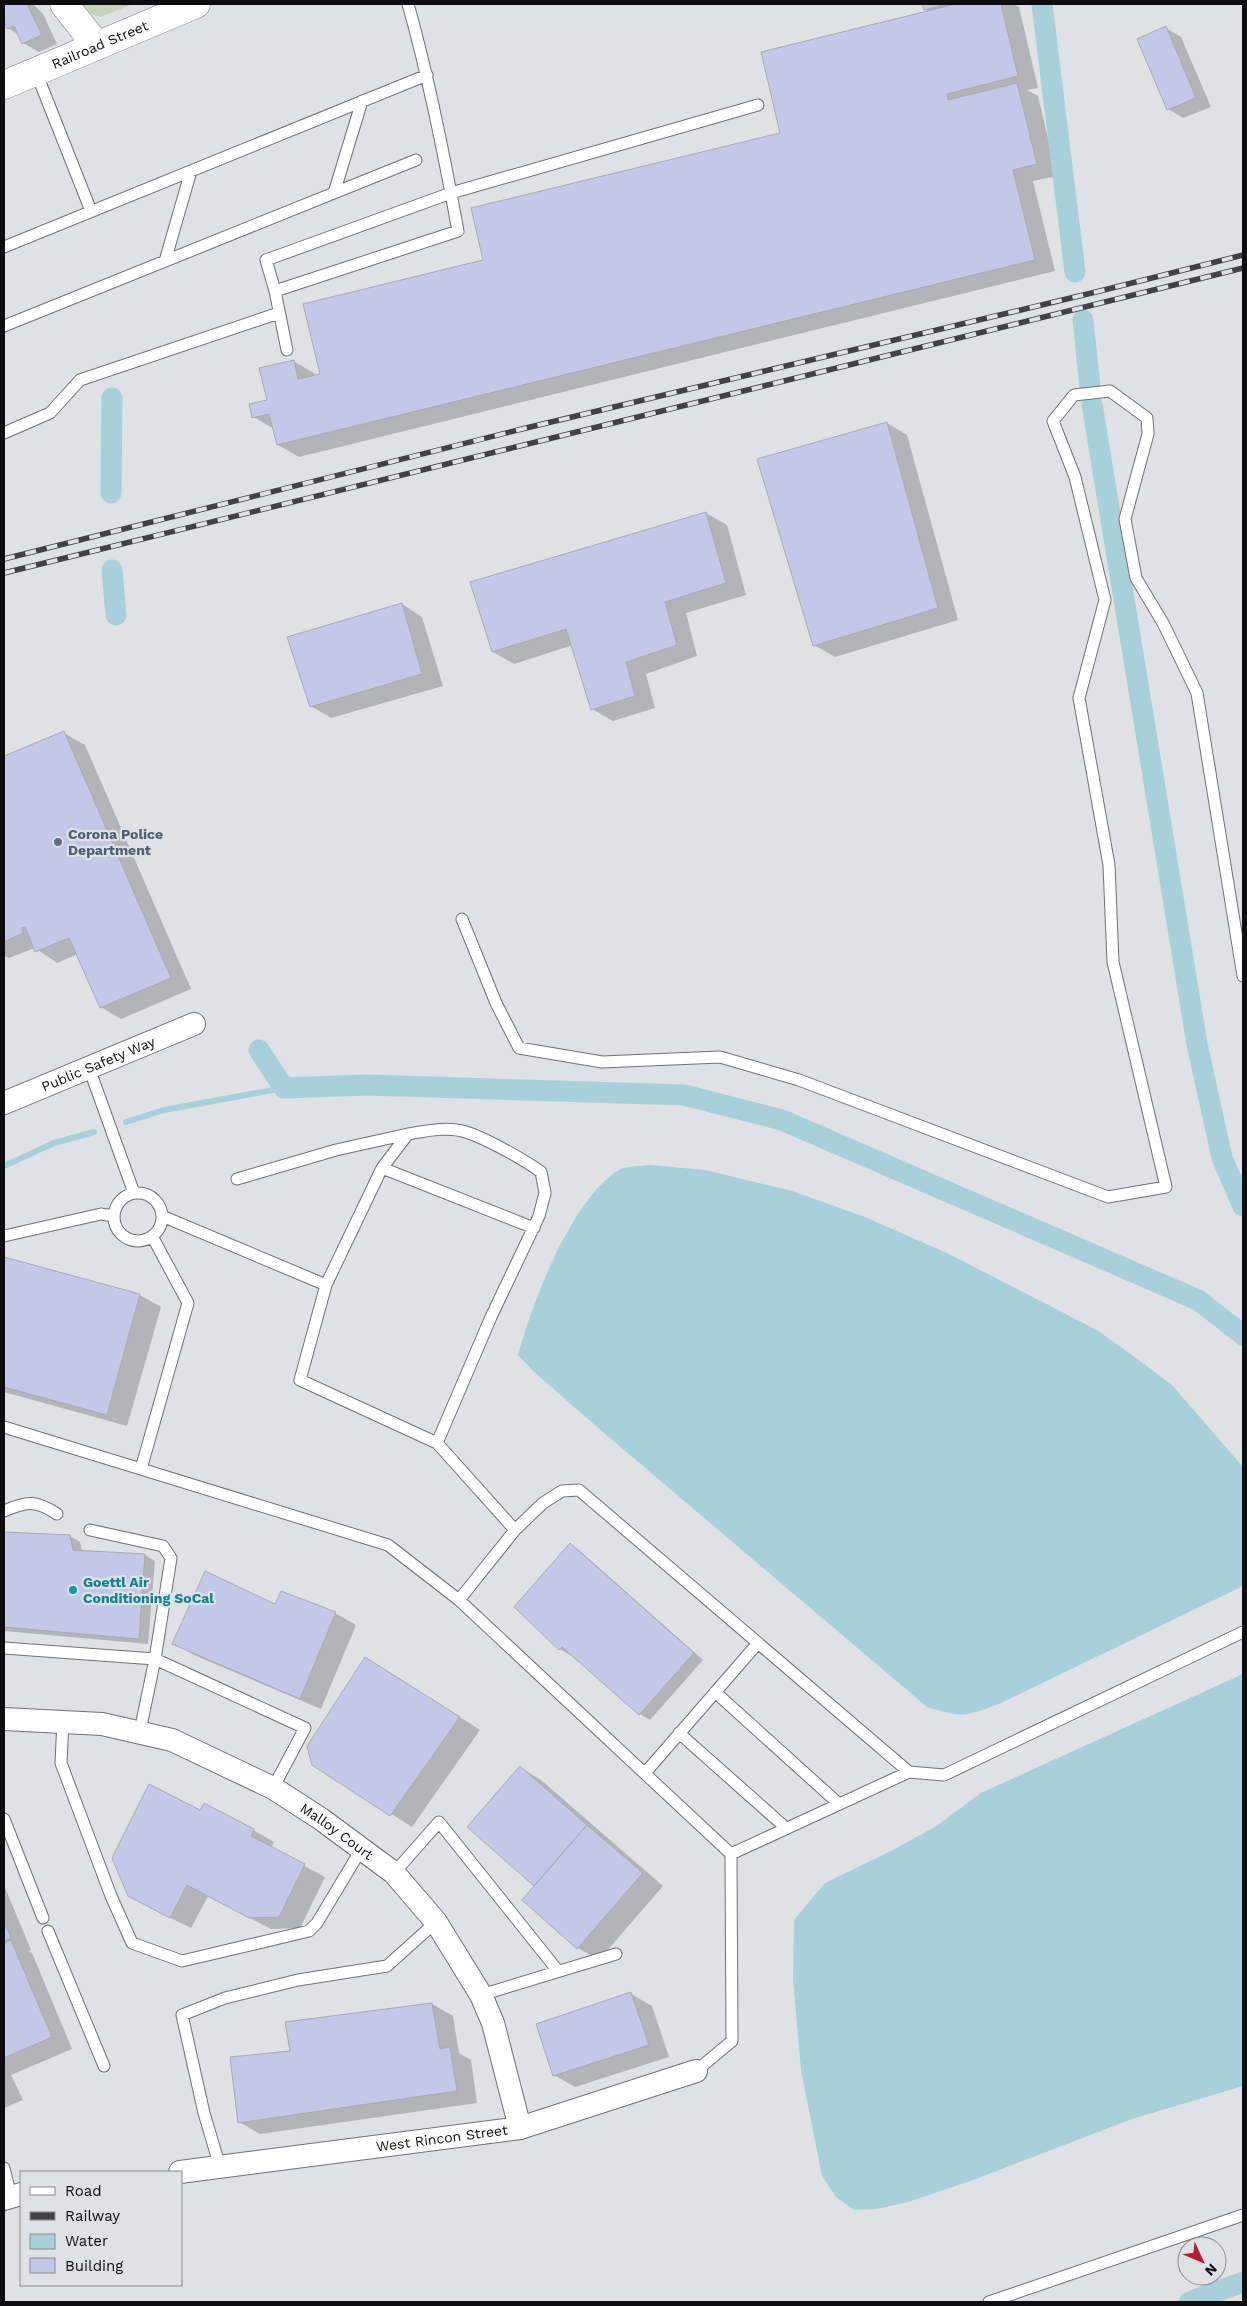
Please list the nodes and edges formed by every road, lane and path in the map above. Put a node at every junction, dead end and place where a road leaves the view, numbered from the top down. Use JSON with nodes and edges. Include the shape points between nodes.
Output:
{"nodes":[{"id":1,"x":64,"y":4,"type":"edge"},
{"id":2,"x":196,"y":4,"type":"edge"},
{"id":3,"x":408,"y":4,"type":"edge"},
{"id":4,"x":97,"y":46,"type":"junction"},
{"id":5,"x":36,"y":72,"type":"junction"},
{"id":6,"x":427,"y":75,"type":"junction"},
{"id":7,"x":4,"y":84,"type":"edge"},
{"id":8,"x":362,"y":101,"type":"junction"},
{"id":9,"x":758,"y":105,"type":"dead end"},
{"id":10,"x":416,"y":160,"type":"dead end"},
{"id":11,"x":191,"y":171,"type":"junction"},
{"id":12,"x":334,"y":193,"type":"junction"},
{"id":13,"x":451,"y":193,"type":"junction"},
{"id":14,"x":91,"y":211,"type":"junction"},
{"id":15,"x":4,"y":247,"type":"edge"},
{"id":16,"x":165,"y":261,"type":"junction"},
{"id":17,"x":280,"y":289,"type":"junction"},
{"id":18,"x":279,"y":313,"type":"junction"},
{"id":19,"x":4,"y":326,"type":"edge"},
{"id":20,"x":287,"y":350,"type":"dead end"},
{"id":21,"x":4,"y":432,"type":"edge"},
{"id":22,"x":462,"y":919,"type":"dead end"},
{"id":23,"x":1243,"y":976,"type":"edge"},
{"id":24,"x":194,"y":1024,"type":"dead end"},
{"id":25,"x":89,"y":1068,"type":"junction"},
{"id":26,"x":4,"y":1103,"type":"edge"},
{"id":27,"x":408,"y":1134,"type":"junction"},
{"id":28,"x":382,"y":1168,"type":"junction"},
{"id":29,"x":237,"y":1179,"type":"dead end"},
{"id":30,"x":134,"y":1193,"type":"junction"},
{"id":31,"x":114,"y":1216,"type":"junction"},
{"id":32,"x":162,"y":1216,"type":"junction"},
{"id":33,"x":534,"y":1228,"type":"junction"},
{"id":34,"x":4,"y":1236,"type":"edge"},
{"id":35,"x":152,"y":1236,"type":"junction"},
{"id":36,"x":326,"y":1285,"type":"junction"},
{"id":37,"x":4,"y":1427,"type":"edge"},
{"id":38,"x":437,"y":1443,"type":"junction"},
{"id":39,"x":141,"y":1469,"type":"junction"},
{"id":40,"x":4,"y":1510,"type":"edge"},
{"id":41,"x":58,"y":1514,"type":"dead end"},
{"id":42,"x":90,"y":1530,"type":"dead end"},
{"id":43,"x":515,"y":1530,"type":"junction"},
{"id":44,"x":459,"y":1600,"type":"junction"},
{"id":45,"x":1243,"y":1632,"type":"edge"},
{"id":46,"x":758,"y":1643,"type":"junction"},
{"id":47,"x":4,"y":1648,"type":"edge"},
{"id":48,"x":155,"y":1659,"type":"junction"},
{"id":49,"x":715,"y":1692,"type":"junction"},
{"id":50,"x":4,"y":1719,"type":"edge"},
{"id":51,"x":63,"y":1720,"type":"junction"},
{"id":52,"x":140,"y":1731,"type":"junction"},
{"id":53,"x":679,"y":1733,"type":"junction"},
{"id":54,"x":909,"y":1772,"type":"junction"},
{"id":55,"x":645,"y":1773,"type":"junction"},
{"id":56,"x":272,"y":1788,"type":"junction"},
{"id":57,"x":839,"y":1804,"type":"junction"},
{"id":58,"x":4,"y":1819,"type":"edge"},
{"id":59,"x":786,"y":1828,"type":"junction"},
{"id":60,"x":362,"y":1848,"type":"junction"},
{"id":61,"x":731,"y":1854,"type":"junction"},
{"id":62,"x":394,"y":1873,"type":"junction"},
{"id":63,"x":43,"y":1918,"type":"dead end"},
{"id":64,"x":436,"y":1922,"type":"junction"},
{"id":65,"x":48,"y":1931,"type":"dead end"},
{"id":66,"x":616,"y":1954,"type":"dead end"},
{"id":67,"x":558,"y":1971,"type":"junction"},
{"id":68,"x":481,"y":1995,"type":"junction"},
{"id":69,"x":104,"y":2066,"type":"dead end"},
{"id":70,"x":696,"y":2071,"type":"joint"},
{"id":71,"x":520,"y":2128,"type":"junction"},
{"id":72,"x":220,"y":2167,"type":"junction"},
{"id":73,"x":4,"y":2168,"type":"edge"},
{"id":74,"x":182,"y":2172,"type":"edge"},
{"id":75,"x":12,"y":2197,"type":"edge"},
{"id":76,"x":1243,"y":2215,"type":"edge"},
{"id":77,"x":989,"y":2302,"type":"edge"}],
"edges":[{"from":1,"to":4,"type":"main road"},
{"from":2,"to":4,"type":"main road","name":"Railroad Street"},
{"from":3,"to":6,"type":"lane"},
{"from":4,"to":5,"type":"main road","name":"Railroad Street"},
{"from":5,"to":7,"type":"main road","name":"Railroad Street"},
{"from":5,"to":14,"type":"lane"},
{"from":6,"to":8,"type":"lane"},
{"from":6,"to":13,"type":"lane"},
{"from":8,"to":11,"type":"lane"},
{"from":8,"to":12,"type":"lane"},
{"from":9,"to":13,"type":"lane"},
{"from":10,"to":12,"type":"lane"},
{"from":11,"to":14,"type":"lane"},
{"from":11,"to":16,"type":"lane"},
{"from":12,"to":16,"type":"lane"},
{"from":13,"to":17,"type":"lane","via":[[458,231]]},
{"from":13,"to":17,"type":"lane","via":[[266,260]]},
{"from":14,"to":15,"type":"lane"},
{"from":16,"to":19,"type":"lane"},
{"from":17,"to":18,"type":"lane"},
{"from":18,"to":20,"type":"lane"},
{"from":18,"to":21,"type":"lane","via":[[80,380],[50,413]]},
{"from":22,"to":23,"type":"lane","via":[[496,1003],[519,1048],[602,1062],[720,1057],[799,1080],[1108,1197],[1166,1187],[1113,962],[1109,865],[1079,698],[1106,600],[1075,477],[1053,422],[1074,395],[1110,391],[1147,418],[1148,434],[1125,519],[1136,578],[1163,622],[1197,694]]},
{"from":24,"to":25,"type":"street","name":"Public Safety Way"},
{"from":25,"to":26,"type":"street","name":"Public Safety Way"},
{"from":25,"to":30,"type":"lane"},
{"from":27,"to":28,"type":"lane"},
{"from":27,"to":29,"type":"lane","via":[[336,1150]]},
{"from":27,"to":33,"type":"lane","via":[[432,1129],[465,1131],[541,1172],[545,1192]]},
{"from":28,"to":33,"type":"lane"},
{"from":28,"to":36,"type":"lane"},
{"from":30,"to":31,"type":"lane","via":[[120,1201]]},
{"from":30,"to":32,"type":"lane","via":[[150,1196],[156,1201]]},
{"from":31,"to":34,"type":"lane","via":[[101,1214]]},
{"from":31,"to":35,"type":"lane","via":[[118,1230],[130,1239],[145,1240]]},
{"from":32,"to":35,"type":"lane"},
{"from":32,"to":36,"type":"lane"},
{"from":33,"to":38,"type":"lane","via":[[491,1317]]},
{"from":35,"to":39,"type":"lane","via":[[188,1302]]},
{"from":36,"to":38,"type":"lane","via":[[300,1380]]},
{"from":37,"to":39,"type":"lane"},
{"from":38,"to":43,"type":"lane"},
{"from":39,"to":44,"type":"lane","via":[[388,1546]]},
{"from":40,"to":41,"type":"lane","via":[[23,1502],[46,1506]]},
{"from":42,"to":48,"type":"lane","via":[[163,1546],[171,1558]]},
{"from":43,"to":44,"type":"lane"},
{"from":43,"to":46,"type":"lane","via":[[543,1503],[562,1491],[579,1490]]},
{"from":44,"to":55,"type":"lane"},
{"from":45,"to":54,"type":"lane","via":[[944,1774]]},
{"from":46,"to":49,"type":"lane"},
{"from":46,"to":54,"type":"lane"},
{"from":47,"to":48,"type":"lane"},
{"from":48,"to":52,"type":"lane"},
{"from":48,"to":56,"type":"lane","via":[[305,1728]]},
{"from":49,"to":53,"type":"lane"},
{"from":49,"to":57,"type":"lane"},
{"from":50,"to":51,"type":"street","name":"Malloy Court"},
{"from":51,"to":52,"type":"street","name":"Malloy Court"},
{"from":51,"to":60,"type":"lane","via":[[62,1763],[111,1896],[132,1943],[182,1961],[308,1931],[322,1916]]},
{"from":52,"to":56,"type":"street","name":"Malloy Court","via":[[172,1740]]},
{"from":53,"to":55,"type":"lane"},
{"from":53,"to":59,"type":"lane"},
{"from":54,"to":57,"type":"lane"},
{"from":55,"to":61,"type":"lane"},
{"from":56,"to":60,"type":"street","name":"Malloy Court"},
{"from":57,"to":59,"type":"lane"},
{"from":58,"to":63,"type":"lane"},
{"from":59,"to":61,"type":"lane"},
{"from":60,"to":62,"type":"street","name":"Malloy Court"},
{"from":61,"to":70,"type":"lane","via":[[732,2041]]},
{"from":62,"to":64,"type":"street","name":"Malloy Court"},
{"from":62,"to":67,"type":"lane","via":[[439,1822]]},
{"from":64,"to":68,"type":"street","name":"Malloy Court"},
{"from":64,"to":72,"type":"lane","via":[[387,1966],[298,1980],[225,1998],[182,2015]]},
{"from":65,"to":69,"type":"lane"},
{"from":66,"to":67,"type":"lane"},
{"from":67,"to":68,"type":"lane"},
{"from":68,"to":71,"type":"street","name":"Malloy Court","via":[[493,2022]]},
{"from":70,"to":71,"type":"street","name":"West Rincon Street"},
{"from":71,"to":72,"type":"street","name":"West Rincon Street"},
{"from":72,"to":74,"type":"street","name":"West Rincon Street"},
{"from":73,"to":75,"type":"lane"},
{"from":76,"to":77,"type":"lane"}]}
